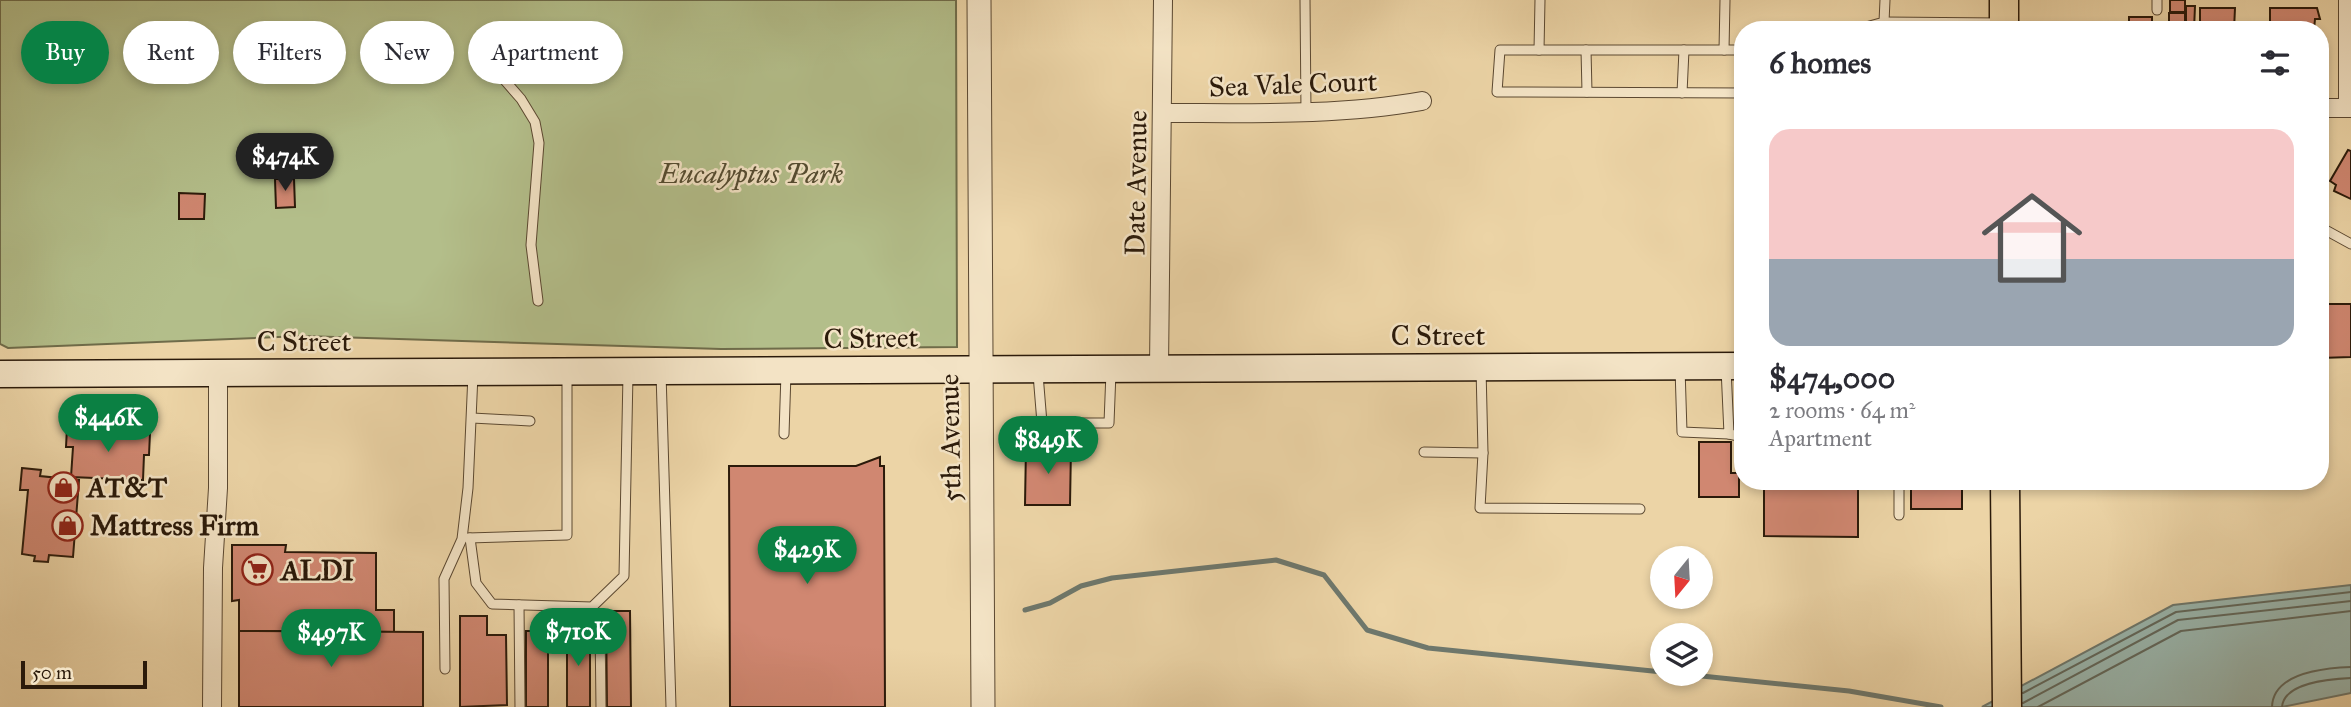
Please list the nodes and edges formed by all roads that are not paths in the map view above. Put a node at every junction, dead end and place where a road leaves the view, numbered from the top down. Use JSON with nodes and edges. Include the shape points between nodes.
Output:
{"nodes":[{"id":1,"x":979,"y":0,"type":"edge"},
{"id":2,"x":1163,"y":0,"type":"edge"},
{"id":3,"x":1305,"y":0,"type":"edge"},
{"id":4,"x":1540,"y":0,"type":"edge"},
{"id":5,"x":1725,"y":0,"type":"edge"},
{"id":6,"x":1885,"y":0,"type":"edge"},
{"id":7,"x":2348,"y":0,"type":"edge"},
{"id":8,"x":2004,"y":18,"type":"edge"},
{"id":9,"x":1884,"y":21,"type":"edge"},
{"id":10,"x":1914,"y":21,"type":"edge"},
{"id":11,"x":1539,"y":50,"type":"junction"},
{"id":12,"x":1586,"y":50,"type":"junction"},
{"id":13,"x":1685,"y":50,"type":"junction"},
{"id":14,"x":1724,"y":50,"type":"junction"},
{"id":15,"x":1734,"y":50,"type":"edge"},
{"id":16,"x":508,"y":84,"type":"edge"},
{"id":17,"x":1587,"y":92,"type":"junction"},
{"id":18,"x":1682,"y":93,"type":"junction"},
{"id":19,"x":1734,"y":93,"type":"edge"},
{"id":20,"x":1422,"y":101,"type":"dead end"},
{"id":21,"x":2329,"y":108,"type":"edge"},
{"id":22,"x":2350,"y":108,"type":"edge"},
{"id":23,"x":1306,"y":112,"type":"junction"},
{"id":24,"x":1164,"y":113,"type":"junction"},
{"id":25,"x":2329,"y":232,"type":"edge"},
{"id":26,"x":2351,"y":244,"type":"edge"},
{"id":27,"x":538,"y":301,"type":"dead end"},
{"id":28,"x":1480,"y":366,"type":"junction"},
{"id":29,"x":1679,"y":366,"type":"junction"},
{"id":30,"x":1734,"y":366,"type":"edge"},
{"id":31,"x":1038,"y":368,"type":"junction"},
{"id":32,"x":1111,"y":368,"type":"junction"},
{"id":33,"x":1159,"y":368,"type":"junction"},
{"id":34,"x":979,"y":369,"type":"junction"},
{"id":35,"x":473,"y":371,"type":"junction"},
{"id":36,"x":566,"y":371,"type":"junction"},
{"id":37,"x":786,"y":371,"type":"junction"},
{"id":38,"x":218,"y":373,"type":"junction"},
{"id":39,"x":628,"y":373,"type":"junction"},
{"id":40,"x":661,"y":373,"type":"junction"},
{"id":41,"x":0,"y":374,"type":"edge"},
{"id":42,"x":471,"y":418,"type":"junction"},
{"id":43,"x":530,"y":421,"type":"dead end"},
{"id":44,"x":784,"y":434,"type":"dead end"},
{"id":45,"x":1729,"y":434,"type":"junction"},
{"id":46,"x":1734,"y":435,"type":"edge"},
{"id":47,"x":1424,"y":452,"type":"dead end"},
{"id":48,"x":1483,"y":453,"type":"junction"},
{"id":49,"x":1899,"y":490,"type":"edge"},
{"id":50,"x":2005,"y":494,"type":"edge"},
{"id":51,"x":1640,"y":509,"type":"dead end"},
{"id":52,"x":1899,"y":515,"type":"dead end"},
{"id":53,"x":466,"y":538,"type":"junction"},
{"id":54,"x":519,"y":605,"type":"junction"},
{"id":55,"x":592,"y":607,"type":"junction"},
{"id":56,"x":444,"y":669,"type":"dead end"},
{"id":57,"x":212,"y":707,"type":"edge"},
{"id":58,"x":520,"y":707,"type":"edge"},
{"id":59,"x":601,"y":707,"type":"edge"},
{"id":60,"x":671,"y":707,"type":"edge"},
{"id":61,"x":983,"y":707,"type":"edge"},
{"id":62,"x":2007,"y":707,"type":"edge"}],
"edges":[{"from":1,"to":34,"type":"street","name":"5th Avenue"},
{"from":2,"to":24,"type":"street","name":"Date Avenue"},
{"from":3,"to":23,"type":"lane"},
{"from":4,"to":11,"type":"lane"},
{"from":5,"to":14,"type":"lane"},
{"from":6,"to":9,"type":"lane"},
{"from":7,"to":22,"type":"street"},
{"from":8,"to":10,"type":"lane"},
{"from":11,"to":12,"type":"lane"},
{"from":11,"to":17,"type":"lane","via":[[1500,50],[1497,92]]},
{"from":12,"to":13,"type":"lane"},
{"from":12,"to":17,"type":"lane"},
{"from":13,"to":14,"type":"lane"},
{"from":13,"to":18,"type":"lane"},
{"from":14,"to":15,"type":"lane"},
{"from":16,"to":27,"type":"lane","via":[[535,122],[539,143],[531,245]]},
{"from":17,"to":18,"type":"lane"},
{"from":18,"to":19,"type":"lane"},
{"from":20,"to":23,"type":"street","name":"Sea Vale Court"},
{"from":21,"to":22,"type":"street"},
{"from":23,"to":24,"type":"street","name":"Sea Vale Court"},
{"from":24,"to":33,"type":"street","name":"Date Avenue"},
{"from":25,"to":26,"type":"lane"},
{"from":28,"to":29,"type":"main road","name":"C Street"},
{"from":28,"to":33,"type":"main road","name":"C Street"},
{"from":28,"to":48,"type":"lane"},
{"from":29,"to":30,"type":"main road","name":"C Street"},
{"from":29,"to":45,"type":"lane","via":[[1682,432]]},
{"from":30,"to":45,"type":"lane"},
{"from":31,"to":32,"type":"main road","name":"C Street"},
{"from":31,"to":32,"type":"lane","via":[[1042,423],[1109,423]]},
{"from":31,"to":34,"type":"main road","name":"C Street"},
{"from":32,"to":33,"type":"main road","name":"C Street"},
{"from":34,"to":37,"type":"main road","name":"C Street"},
{"from":34,"to":61,"type":"street","name":"5th Avenue"},
{"from":35,"to":36,"type":"main road","name":"C Street"},
{"from":35,"to":38,"type":"main road","name":"C Street"},
{"from":35,"to":42,"type":"lane"},
{"from":36,"to":39,"type":"main road","name":"C Street"},
{"from":36,"to":53,"type":"lane","via":[[567,535]]},
{"from":37,"to":40,"type":"main road","name":"C Street"},
{"from":37,"to":44,"type":"lane"},
{"from":38,"to":41,"type":"main road","name":"C Street"},
{"from":38,"to":57,"type":"street"},
{"from":39,"to":40,"type":"main road","name":"C Street"},
{"from":39,"to":55,"type":"lane","via":[[624,576]]},
{"from":40,"to":60,"type":"lane"},
{"from":42,"to":43,"type":"lane"},
{"from":42,"to":53,"type":"lane"},
{"from":45,"to":46,"type":"lane"},
{"from":47,"to":48,"type":"lane"},
{"from":48,"to":51,"type":"lane","via":[[1480,508]]},
{"from":49,"to":52,"type":"lane"},
{"from":50,"to":62,"type":"main road"},
{"from":53,"to":54,"type":"lane","via":[[476,583],[492,604]]},
{"from":53,"to":56,"type":"lane","via":[[444,579]]},
{"from":54,"to":55,"type":"lane"},
{"from":54,"to":58,"type":"lane"},
{"from":55,"to":59,"type":"lane","via":[[600,625]]}]}
